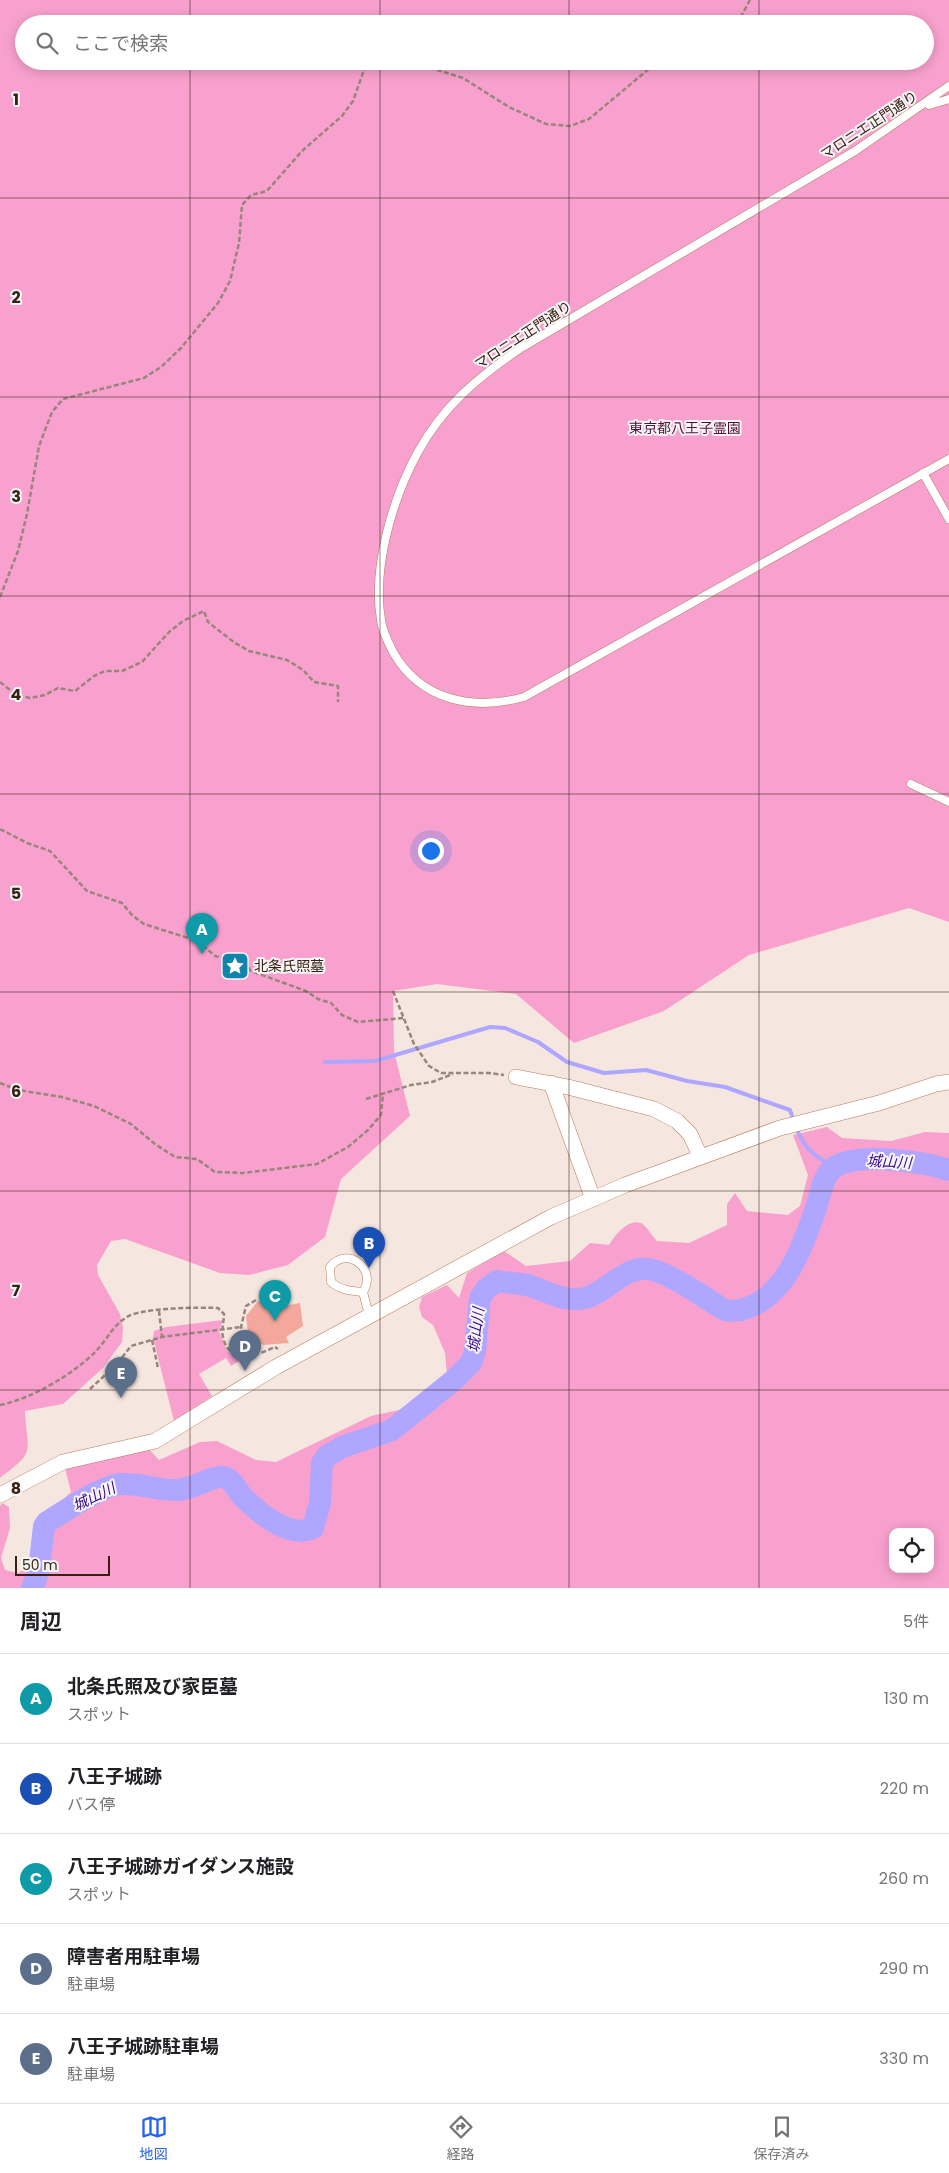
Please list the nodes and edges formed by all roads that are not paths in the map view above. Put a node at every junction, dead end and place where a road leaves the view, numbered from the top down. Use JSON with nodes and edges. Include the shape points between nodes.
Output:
{"nodes":[{"id":1,"x":949,"y":86,"type":"edge"},
{"id":2,"x":949,"y":99,"type":"edge"},
{"id":3,"x":919,"y":108,"type":"junction"},
{"id":4,"x":949,"y":459,"type":"edge"},
{"id":5,"x":923,"y":473,"type":"junction"},
{"id":6,"x":949,"y":519,"type":"edge"},
{"id":7,"x":911,"y":784,"type":"dead end"},
{"id":8,"x":949,"y":802,"type":"edge"},
{"id":9,"x":516,"y":1077,"type":"road end"},
{"id":10,"x":949,"y":1082,"type":"edge"},
{"id":11,"x":551,"y":1083,"type":"junction"},
{"id":12,"x":700,"y":1156,"type":"junction"},
{"id":13,"x":593,"y":1199,"type":"junction"},
{"id":14,"x":362,"y":1292,"type":"junction"},
{"id":15,"x":369,"y":1315,"type":"junction"},
{"id":16,"x":0,"y":1496,"type":"edge"}],
"edges":[{"from":1,"to":3,"type":"lane","name":"マロニエ正門通り"},
{"from":2,"to":3,"type":"lane"},
{"from":3,"to":5,"type":"lane","name":"マロニエ正門通り","via":[[855,151],[521,348],[475,381],[454,401],[418,452],[395,507],[379,587],[381,621],[401,665],[420,684],[438,694],[484,704],[524,698]]},
{"from":4,"to":5,"type":"lane","name":"マロニエ正門通り"},
{"from":5,"to":6,"type":"lane"},
{"from":7,"to":8,"type":"lane"},
{"from":9,"to":11,"type":"street"},
{"from":10,"to":12,"type":"street","via":[[800,1122]]},
{"from":11,"to":12,"type":"street","via":[[654,1109],[677,1121],[690,1134]]},
{"from":11,"to":13,"type":"street"},
{"from":12,"to":13,"type":"street"},
{"from":13,"to":15,"type":"street","via":[[551,1217]]},
{"from":14,"to":14,"type":"lane","via":[[336,1287],[331,1282],[330,1268],[335,1261],[342,1258],[361,1265],[367,1279]]},
{"from":14,"to":15,"type":"lane"},
{"from":15,"to":16,"type":"street","via":[[155,1441],[63,1462]]}]}
